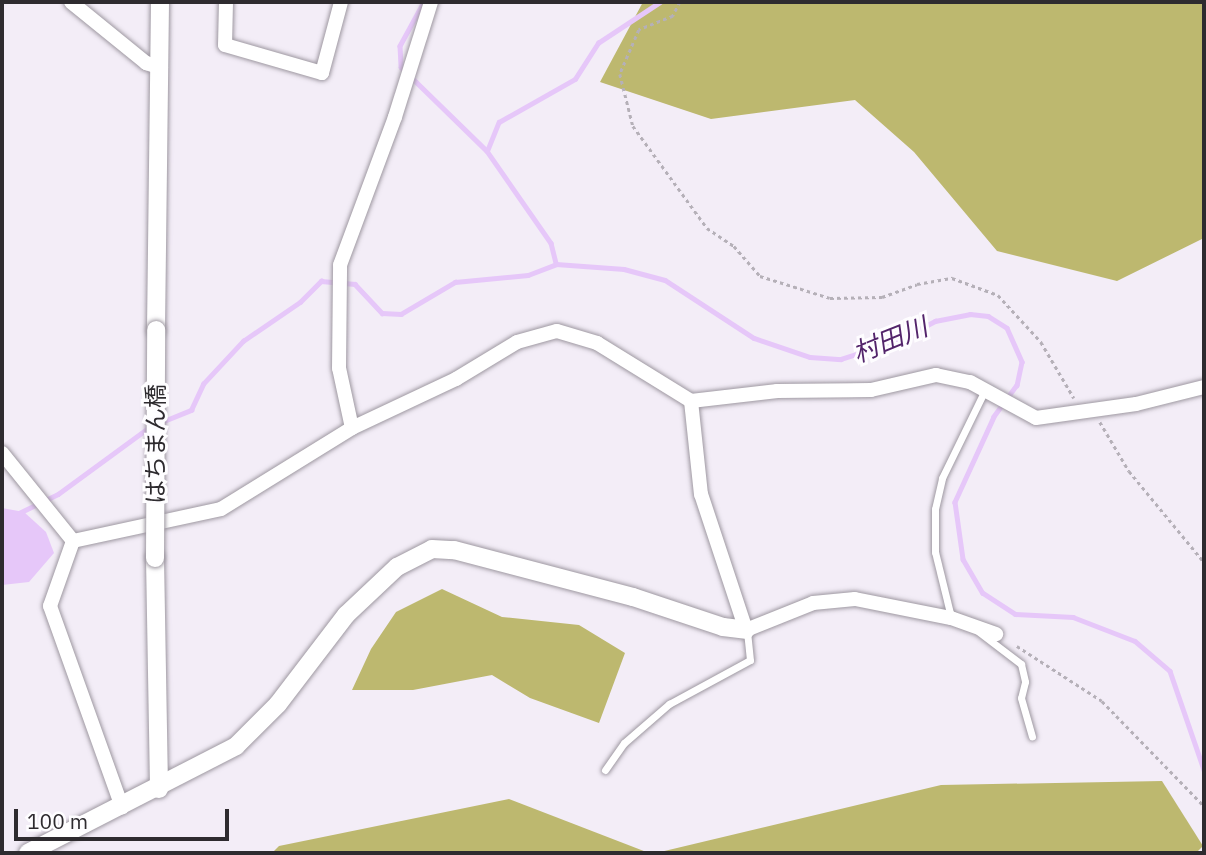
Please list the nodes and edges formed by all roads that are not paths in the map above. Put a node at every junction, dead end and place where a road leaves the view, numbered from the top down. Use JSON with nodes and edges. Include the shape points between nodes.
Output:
{"nodes":[{"id":1,"x":71,"y":2,"type":"edge"},
{"id":2,"x":96,"y":2,"type":"edge"},
{"id":3,"x":160,"y":2,"type":"edge"},
{"id":4,"x":167,"y":2,"type":"edge"},
{"id":5,"x":226,"y":2,"type":"edge"},
{"id":6,"x":341,"y":2,"type":"edge"},
{"id":7,"x":431,"y":2,"type":"edge"},
{"id":8,"x":95,"y":17,"type":"junction"},
{"id":9,"x":161,"y":65,"type":"junction"},
{"id":10,"x":1204,"y":387,"type":"edge"},
{"id":11,"x":985,"y":390,"type":"junction"},
{"id":12,"x":691,"y":401,"type":"junction"},
{"id":13,"x":352,"y":428,"type":"junction"},
{"id":14,"x":2,"y":453,"type":"edge"},
{"id":15,"x":72,"y":541,"type":"junction"},
{"id":16,"x":951,"y":618,"type":"junction"},
{"id":17,"x":974,"y":626,"type":"junction"},
{"id":18,"x":746,"y":630,"type":"junction"},
{"id":19,"x":996,"y":634,"type":"road end"},
{"id":20,"x":1032,"y":736,"type":"dead end"},
{"id":21,"x":605,"y":770,"type":"dead end"},
{"id":22,"x":159,"y":789,"type":"junction"},
{"id":23,"x":122,"y":807,"type":"junction"},
{"id":24,"x":28,"y":853,"type":"edge"}],
"edges":[{"from":1,"to":8,"type":"street"},
{"from":2,"to":8,"type":"street"},
{"from":3,"to":9,"type":"street"},
{"from":4,"to":9,"type":"street"},
{"from":5,"to":6,"type":"street","via":[[225,45],[322,73]]},
{"from":7,"to":13,"type":"street","via":[[341,265],[339,368]]},
{"from":8,"to":9,"type":"street","via":[[146,63]]},
{"from":9,"to":22,"type":"street","name":"はちまん橋","bridge":true,"via":[[155,558]]},
{"from":10,"to":11,"type":"street","via":[[1088,412],[1036,418]]},
{"from":11,"to":12,"type":"street","via":[[936,375],[871,390],[777,391]]},
{"from":11,"to":16,"type":"lane","via":[[942,478],[935,509],[935,552]]},
{"from":12,"to":13,"type":"street","via":[[597,343],[557,331],[517,342],[456,379]]},
{"from":12,"to":18,"type":"street","via":[[701,494]]},
{"from":13,"to":15,"type":"street","via":[[221,509]]},
{"from":14,"to":15,"type":"street"},
{"from":15,"to":23,"type":"street","via":[[50,606]]},
{"from":16,"to":17,"type":"street"},
{"from":16,"to":18,"type":"street","via":[[855,599],[813,603]]},
{"from":17,"to":19,"type":"street"},
{"from":17,"to":20,"type":"lane","via":[[989,644],[1021,664],[1025,682],[1021,698]]},
{"from":18,"to":21,"type":"lane","via":[[750,660],[669,704],[624,743]]},
{"from":18,"to":22,"type":"street","via":[[454,550],[432,549],[397,567],[346,615],[278,704],[236,746]]},
{"from":22,"to":23,"type":"street"},
{"from":23,"to":24,"type":"street"}]}
